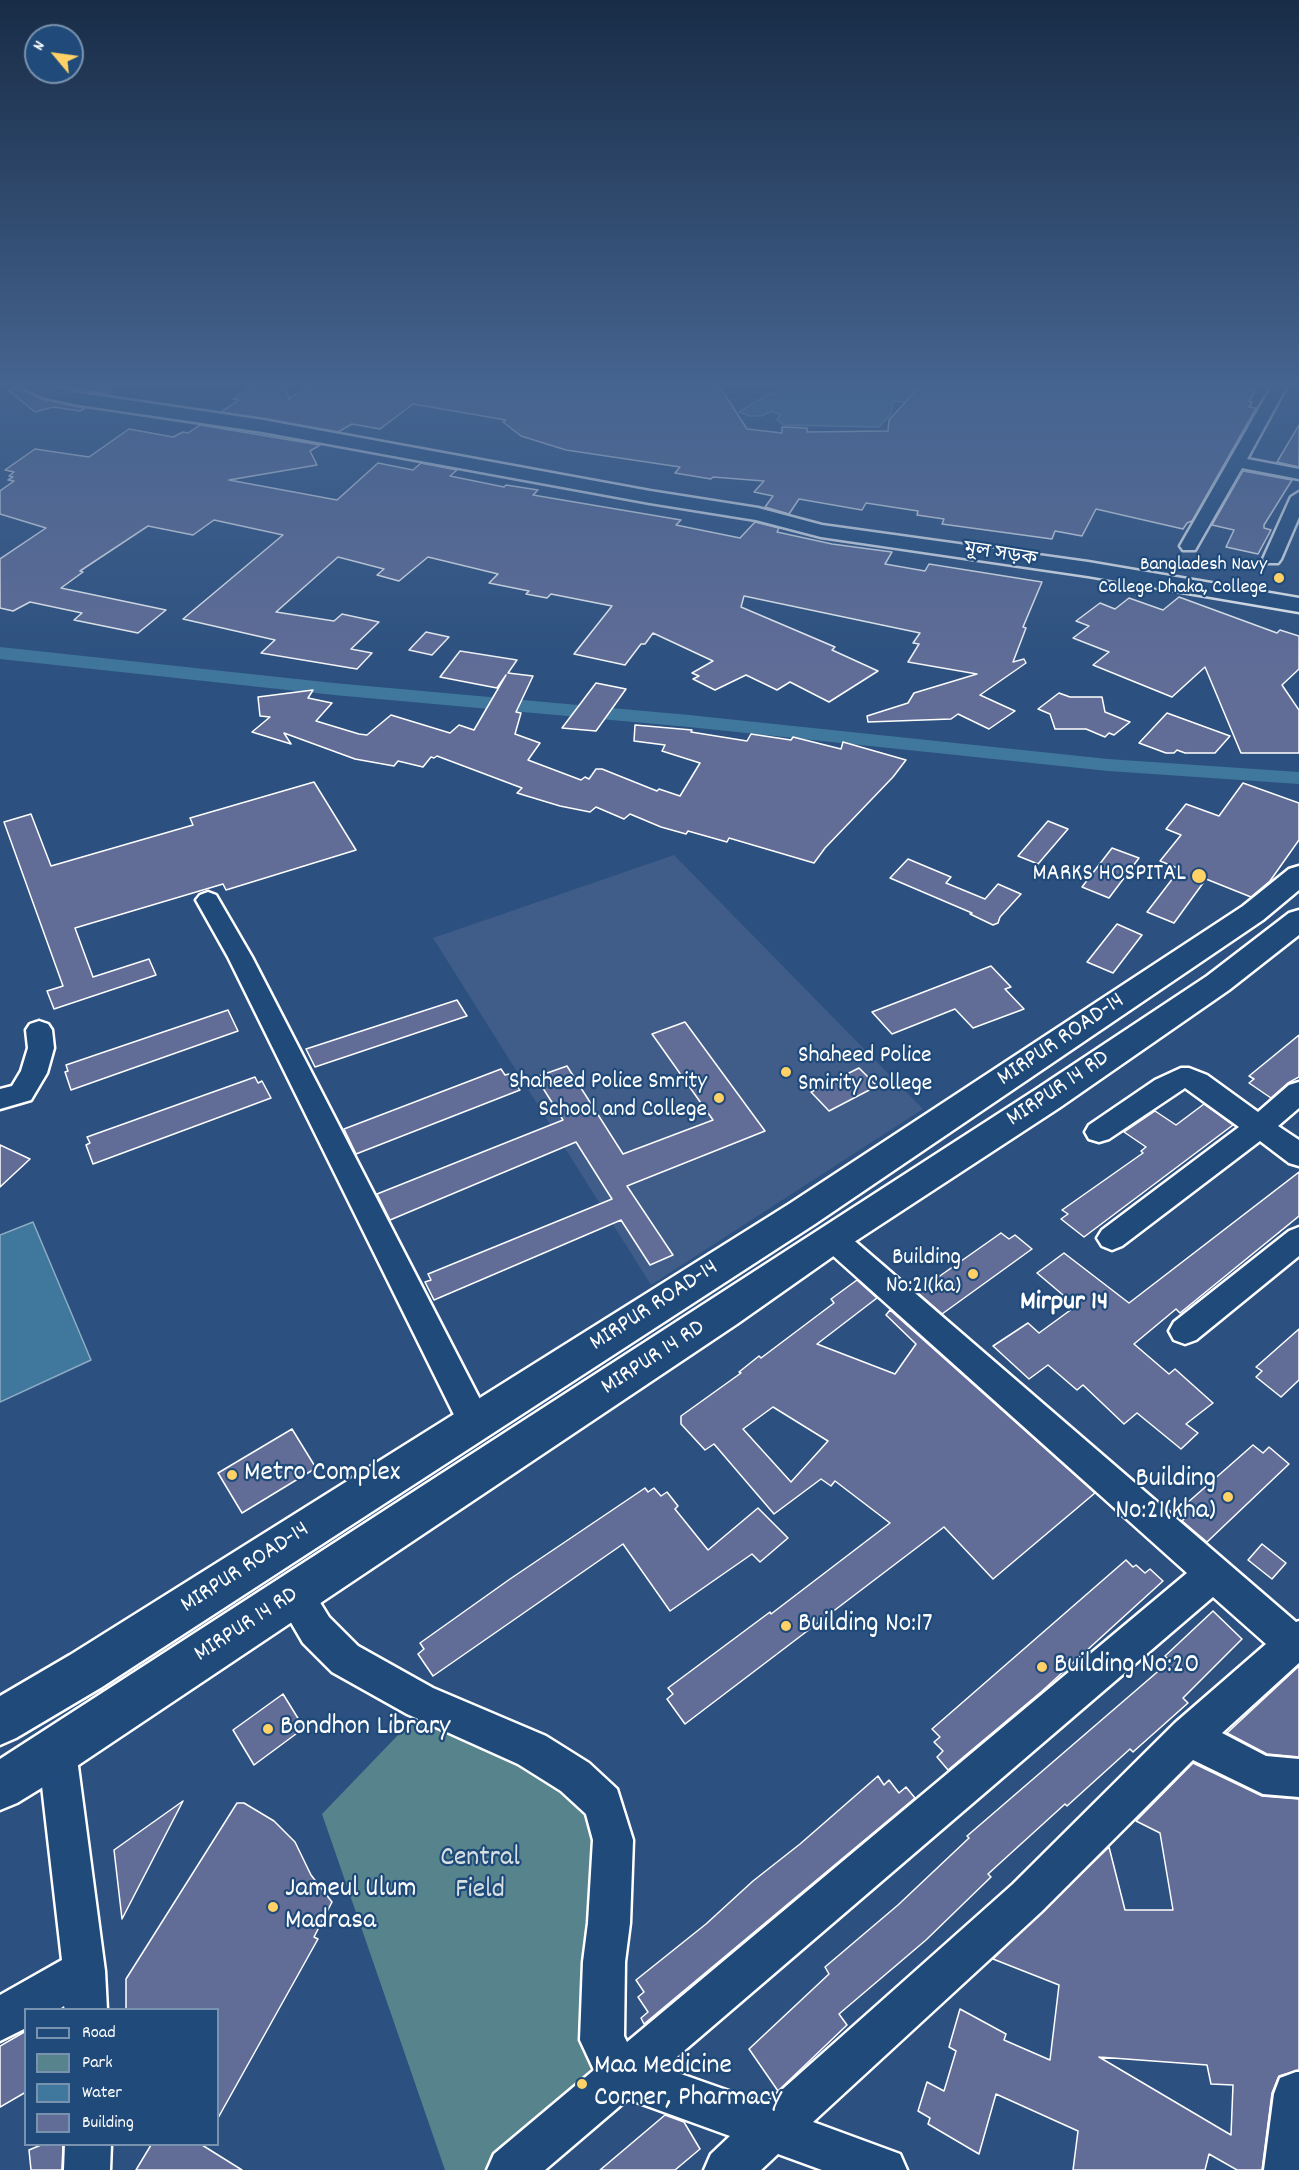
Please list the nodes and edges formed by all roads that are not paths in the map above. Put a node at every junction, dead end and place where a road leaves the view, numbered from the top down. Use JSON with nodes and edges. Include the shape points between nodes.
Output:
{"nodes":[{"id":1,"x":591,"y":485,"type":"edge"},
{"id":2,"x":1224,"y":485,"type":"edge"},
{"id":3,"x":804,"y":517,"type":"junction"},
{"id":4,"x":1189,"y":546,"type":"dead end"},
{"id":5,"x":1299,"y":594,"type":"edge"},
{"id":6,"x":1299,"y":606,"type":"edge"},
{"id":7,"x":1299,"y":875,"type":"edge"},
{"id":8,"x":208,"y":900,"type":"dead end"},
{"id":9,"x":1298,"y":923,"type":"edge"},
{"id":10,"x":39,"y":1029,"type":"dead end"},
{"id":11,"x":1299,"y":1092,"type":"edge"},
{"id":12,"x":0,"y":1099,"type":"edge"},
{"id":13,"x":1260,"y":1126,"type":"junction"},
{"id":14,"x":1099,"y":1132,"type":"dead end"},
{"id":15,"x":1299,"y":1155,"type":"edge"},
{"id":16,"x":832,"y":1238,"type":"junction"},
{"id":17,"x":1112,"y":1238,"type":"dead end"},
{"id":18,"x":1299,"y":1239,"type":"edge"},
{"id":19,"x":1185,"y":1331,"type":"dead end"},
{"id":20,"x":475,"y":1423,"type":"junction"},
{"id":21,"x":1213,"y":1574,"type":"junction"},
{"id":22,"x":295,"y":1594,"type":"junction"},
{"id":23,"x":1296,"y":1642,"type":"edge"},
{"id":24,"x":0,"y":1722,"type":"edge"},
{"id":25,"x":1190,"y":1737,"type":"junction"},
{"id":26,"x":57,"y":1751,"type":"junction"},
{"id":27,"x":1299,"y":1778,"type":"edge"},
{"id":28,"x":0,"y":1786,"type":"edge"},
{"id":29,"x":85,"y":1990,"type":"edge"},
{"id":30,"x":32,"y":2008,"type":"edge"},
{"id":31,"x":24,"y":2011,"type":"edge"},
{"id":32,"x":0,"y":2019,"type":"edge"},
{"id":33,"x":621,"y":2074,"type":"junction"},
{"id":34,"x":1299,"y":2094,"type":"edge"},
{"id":35,"x":774,"y":2128,"type":"junction"},
{"id":36,"x":88,"y":2146,"type":"edge"},
{"id":37,"x":87,"y":2170,"type":"edge"},
{"id":38,"x":510,"y":2170,"type":"edge"},
{"id":39,"x":727,"y":2170,"type":"edge"},
{"id":40,"x":884,"y":2170,"type":"edge"},
{"id":41,"x":1287,"y":2170,"type":"edge"}],
"edges":[{"from":1,"to":3,"type":"street","name":"মূল সড়ক","via":[[758,514]]},
{"from":2,"to":4,"type":"street"},
{"from":3,"to":5,"type":"street","name":"মূল সড়ক","via":[[838,518],[960,536]]},
{"from":3,"to":6,"type":"street","name":"মূল সড়ক","via":[[832,532],[1055,564]]},
{"from":7,"to":20,"type":"street","name":"MIRPUR ROAD-14","via":[[1253,913],[821,1201]]},
{"from":8,"to":20,"type":"street"},
{"from":9,"to":16,"type":"street","name":"MIRPUR 14 RD","via":[[1190,1003]]},
{"from":10,"to":12,"type":"street","via":[[41,1048],[34,1073],[21,1093]]},
{"from":11,"to":13,"type":"street"},
{"from":13,"to":14,"type":"street","via":[[1197,1082],[1181,1078]]},
{"from":13,"to":15,"type":"street"},
{"from":13,"to":17,"type":"street"},
{"from":16,"to":21,"type":"street"},
{"from":16,"to":22,"type":"street","name":"MIRPUR 14 RD"},
{"from":18,"to":19,"type":"street"},
{"from":20,"to":24,"type":"street","name":"MIRPUR ROAD-14","via":[[87,1671]]},
{"from":21,"to":23,"type":"street"},
{"from":21,"to":33,"type":"street"},
{"from":22,"to":26,"type":"street","name":"MIRPUR 14 RD"},
{"from":22,"to":33,"type":"street","via":[[316,1630],[345,1659],[420,1701],[532,1750],[575,1777],[603,1803],[613,1840],[602,2040]]},
{"from":23,"to":25,"type":"street"},
{"from":25,"to":27,"type":"street","via":[[1263,1775]]},
{"from":25,"to":35,"type":"street","via":[[1027,1898]]},
{"from":26,"to":28,"type":"street","name":"MIRPUR 14 RD"},
{"from":26,"to":29,"type":"street"},
{"from":29,"to":30,"type":"street"},
{"from":31,"to":32,"type":"street"},
{"from":33,"to":35,"type":"street"},
{"from":33,"to":38,"type":"street"},
{"from":34,"to":41,"type":"street"},
{"from":35,"to":39,"type":"street"},
{"from":35,"to":40,"type":"street"},
{"from":36,"to":37,"type":"street"}]}
